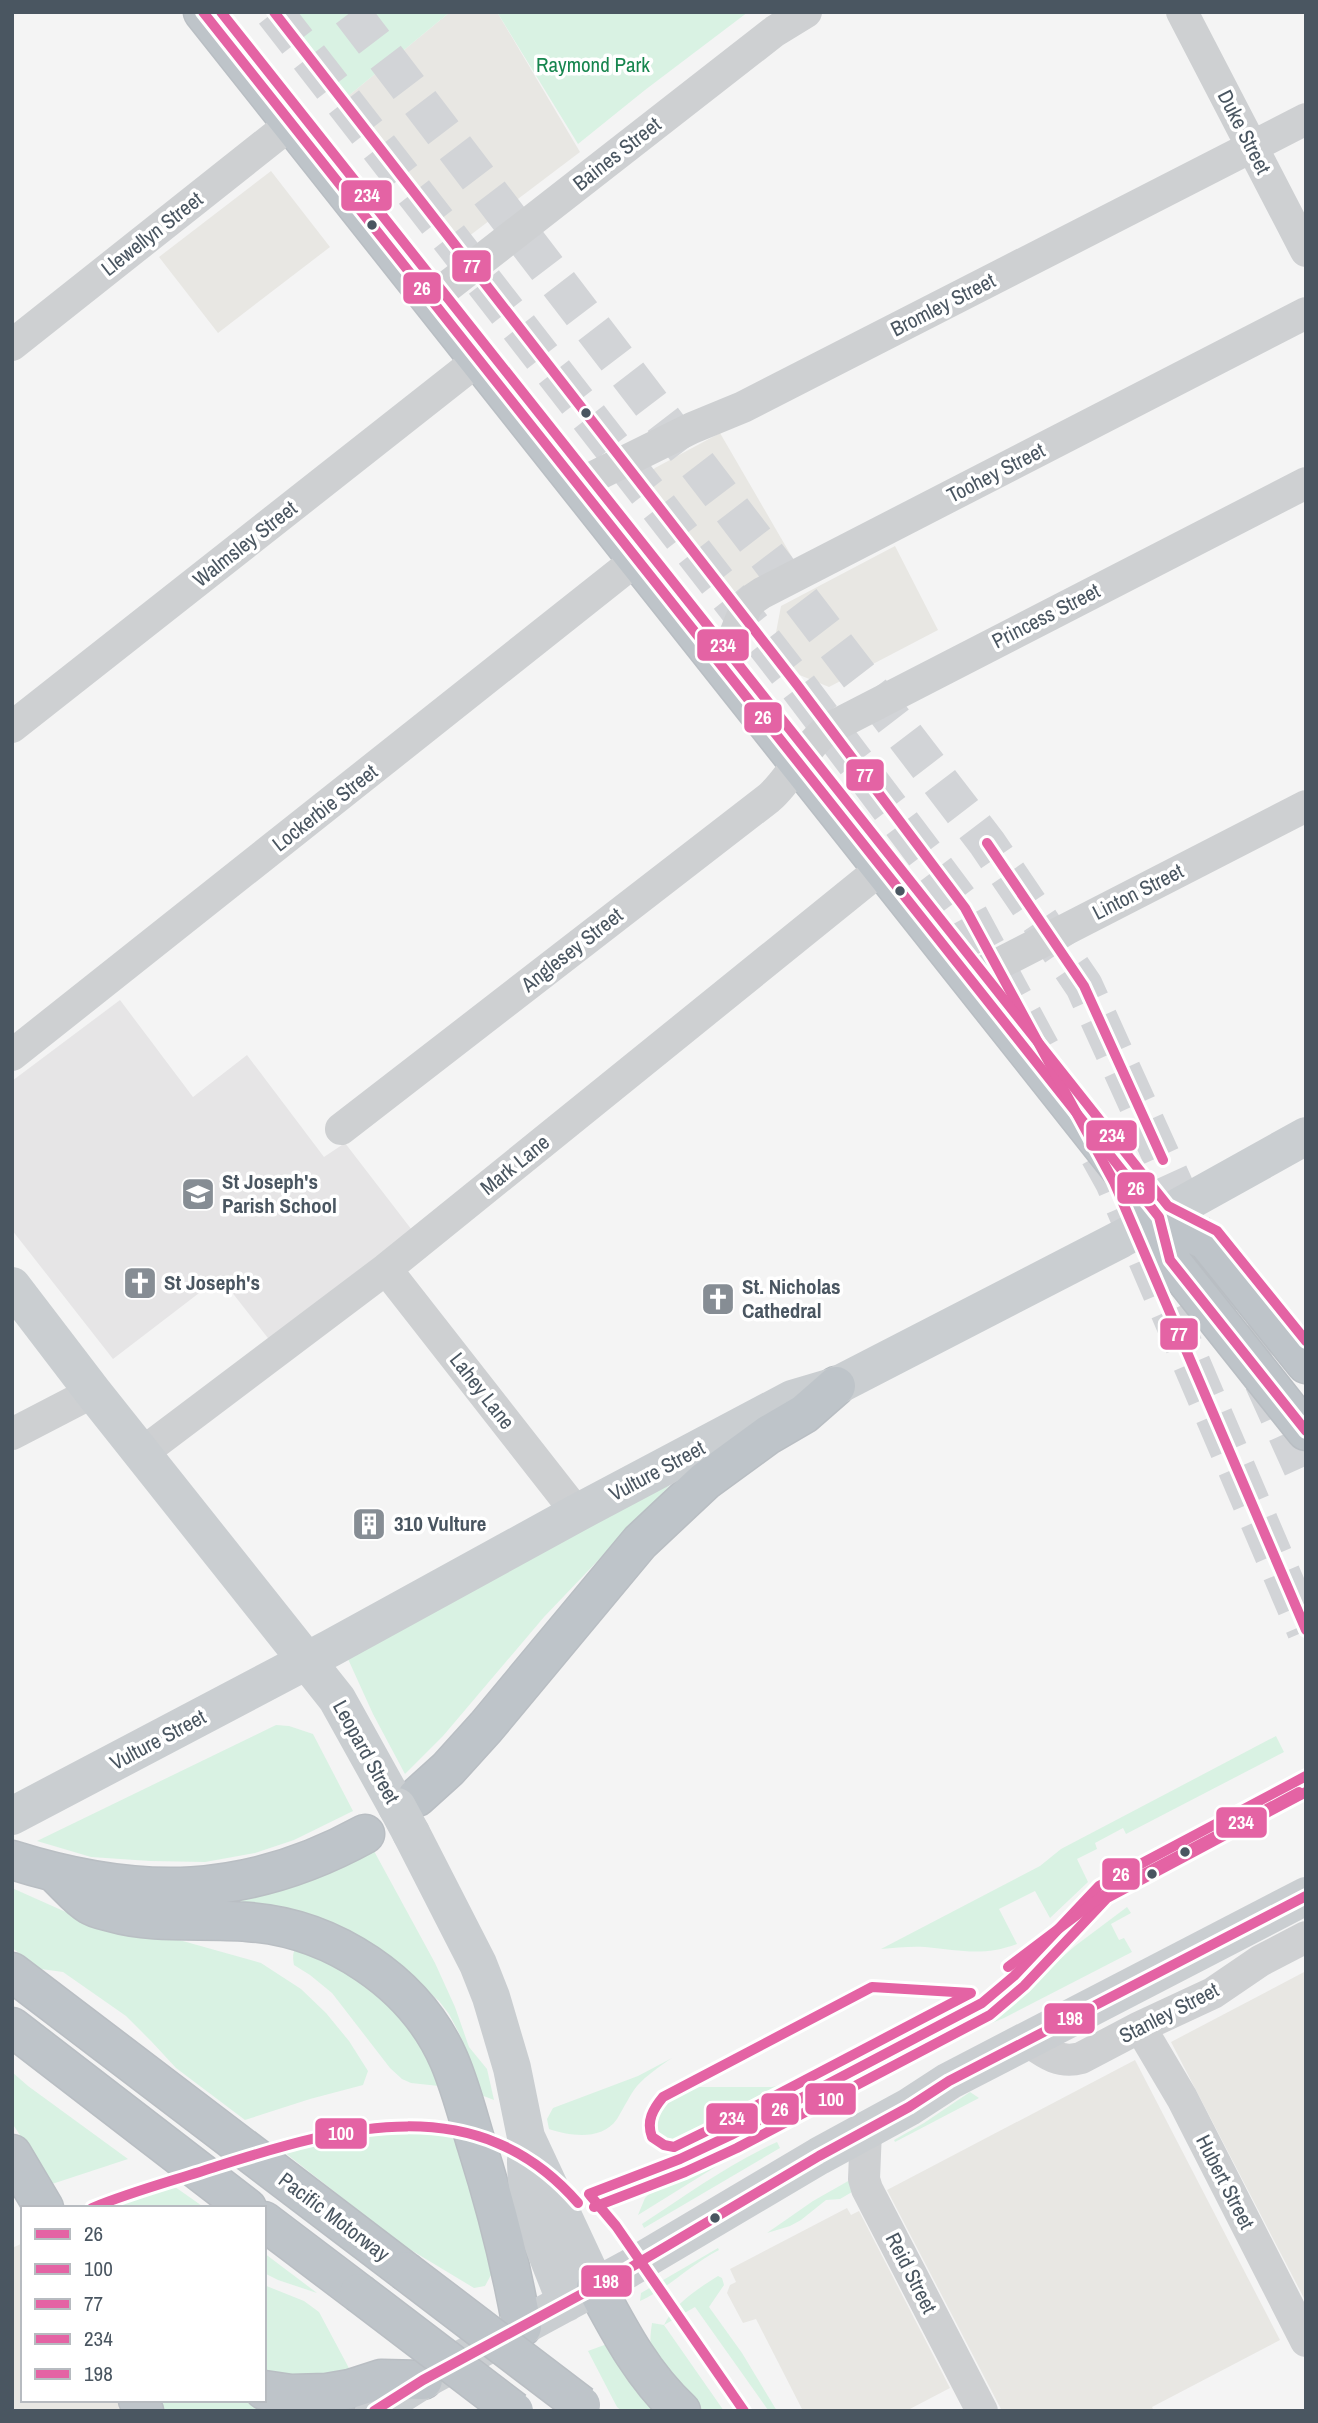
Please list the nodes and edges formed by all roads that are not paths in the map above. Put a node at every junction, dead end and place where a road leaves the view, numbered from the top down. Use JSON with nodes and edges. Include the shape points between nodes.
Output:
{"nodes":[{"id":1,"x":203,"y":12,"type":"edge"},
{"id":2,"x":806,"y":12,"type":"edge"},
{"id":3,"x":1182,"y":12,"type":"edge"},
{"id":4,"x":1306,"y":119,"type":"edge"},
{"id":5,"x":292,"y":123,"type":"junction"},
{"id":6,"x":1252,"y":146,"type":"junction"},
{"id":7,"x":1306,"y":251,"type":"edge"},
{"id":8,"x":430,"y":300,"type":"junction"},
{"id":9,"x":1306,"y":313,"type":"edge"},
{"id":10,"x":12,"y":345,"type":"edge"},
{"id":11,"x":478,"y":360,"type":"junction"},
{"id":12,"x":1306,"y":483,"type":"edge"},
{"id":13,"x":577,"y":485,"type":"junction"},
{"id":14,"x":636,"y":560,"type":"junction"},
{"id":15,"x":722,"y":667,"type":"junction"},
{"id":16,"x":12,"y":727,"type":"edge"},
{"id":17,"x":798,"y":765,"type":"junction"},
{"id":18,"x":1306,"y":806,"type":"edge"},
{"id":19,"x":882,"y":868,"type":"junction"},
{"id":20,"x":971,"y":978,"type":"junction"},
{"id":21,"x":12,"y":1055,"type":"edge"},
{"id":22,"x":341,"y":1129,"type":"dead end"},
{"id":23,"x":1306,"y":1136,"type":"edge"},
{"id":24,"x":1159,"y":1217,"type":"junction"},
{"id":25,"x":386,"y":1269,"type":"junction"},
{"id":26,"x":14,"y":1291,"type":"edge"},
{"id":27,"x":1306,"y":1364,"type":"edge"},
{"id":28,"x":836,"y":1386,"type":"junction"},
{"id":29,"x":93,"y":1392,"type":"junction"},
{"id":30,"x":1306,"y":1430,"type":"edge"},
{"id":31,"x":12,"y":1434,"type":"edge"},
{"id":32,"x":142,"y":1453,"type":"junction"},
{"id":33,"x":577,"y":1513,"type":"junction"},
{"id":34,"x":306,"y":1661,"type":"junction"},
{"id":35,"x":20,"y":1812,"type":"edge"},
{"id":36,"x":414,"y":1815,"type":"junction"},
{"id":37,"x":365,"y":1834,"type":"dead end"},
{"id":38,"x":12,"y":1860,"type":"edge"},
{"id":39,"x":55,"y":1873,"type":"junction"},
{"id":40,"x":1306,"y":1896,"type":"edge"},
{"id":41,"x":1306,"y":1937,"type":"edge"},
{"id":42,"x":12,"y":1972,"type":"edge"},
{"id":43,"x":1140,"y":2026,"type":"junction"},
{"id":44,"x":12,"y":2028,"type":"edge"},
{"id":45,"x":1028,"y":2041,"type":"junction"},
{"id":46,"x":866,"y":2130,"type":"junction"},
{"id":47,"x":12,"y":2154,"type":"edge"},
{"id":48,"x":38,"y":2198,"type":"edge"},
{"id":49,"x":244,"y":2206,"type":"edge"},
{"id":50,"x":266,"y":2223,"type":"edge"},
{"id":51,"x":581,"y":2295,"type":"junction"},
{"id":52,"x":522,"y":2327,"type":"junction"},
{"id":53,"x":1306,"y":2341,"type":"edge"},
{"id":54,"x":424,"y":2380,"type":"junction"},
{"id":55,"x":266,"y":2390,"type":"edge"},
{"id":56,"x":584,"y":2408,"type":"edge"},
{"id":57,"x":374,"y":2411,"type":"edge"},
{"id":58,"x":514,"y":2411,"type":"edge"},
{"id":59,"x":681,"y":2411,"type":"edge"},
{"id":60,"x":982,"y":2411,"type":"edge"}],
"edges":[{"from":1,"to":5,"type":"highway"},
{"from":2,"to":8,"type":"street","name":"Baines Street","via":[[775,31]]},
{"from":3,"to":6,"type":"street","name":"Duke Street"},
{"from":4,"to":6,"type":"street","name":"Bromley Street"},
{"from":5,"to":8,"type":"highway"},
{"from":5,"to":10,"type":"street","name":"Llewellyn Street"},
{"from":6,"to":7,"type":"street","name":"Duke Street"},
{"from":6,"to":13,"type":"street","name":"Bromley Street","via":[[743,407]]},
{"from":8,"to":11,"type":"highway"},
{"from":9,"to":15,"type":"street","name":"Toohey Street","via":[[762,593],[746,607]]},
{"from":11,"to":13,"type":"highway"},
{"from":11,"to":16,"type":"street","name":"Walmsley Street"},
{"from":12,"to":17,"type":"street","name":"Princess Street","via":[[830,727]]},
{"from":13,"to":14,"type":"highway"},
{"from":14,"to":15,"type":"highway"},
{"from":14,"to":21,"type":"street","name":"Lockerbie Street"},
{"from":15,"to":17,"type":"highway"},
{"from":17,"to":19,"type":"highway"},
{"from":17,"to":22,"type":"street","name":"Anglesey Street","via":[[769,797]]},
{"from":18,"to":20,"type":"street","name":"Linton Street"},
{"from":19,"to":20,"type":"highway"},
{"from":19,"to":25,"type":"street","name":"Mark Lane"},
{"from":20,"to":24,"type":"highway"},
{"from":23,"to":24,"type":"main road","name":"Vulture Street"},
{"from":24,"to":27,"type":"highway","via":[[1207,1241]]},
{"from":24,"to":28,"type":"main road","name":"Vulture Street"},
{"from":24,"to":30,"type":"highway","via":[[1170,1260]]},
{"from":25,"to":32,"type":"street","name":"Mark Lane"},
{"from":25,"to":33,"type":"street","name":"Lahey Lane"},
{"from":26,"to":29,"type":"main road","name":"Leopard Street"},
{"from":28,"to":33,"type":"main road","name":"Vulture Street","via":[[792,1399]]},
{"from":28,"to":36,"type":"highway","via":[[671,1510]]},
{"from":29,"to":31,"type":"street"},
{"from":29,"to":32,"type":"main road","name":"Leopard Street"},
{"from":32,"to":34,"type":"main road","name":"Leopard Street"},
{"from":33,"to":34,"type":"main road","name":"Vulture Street"},
{"from":34,"to":35,"type":"main road","name":"Vulture Street"},
{"from":34,"to":36,"type":"main road","name":"Leopard Street","bridge":true,"via":[[337,1699]]},
{"from":36,"to":51,"type":"main road","name":"Leopard Street","via":[[491,1997],[524,2124]]},
{"from":37,"to":39,"type":"highway","via":[[315,1859],[219,1885],[152,1888]]},
{"from":38,"to":39,"type":"highway"},
{"from":39,"to":52,"type":"highway","via":[[91,1906],[155,1920],[272,1925],[346,1951],[388,1980],[419,2012],[448,2058],[488,2178]]},
{"from":40,"to":45,"type":"main road","name":"Stanley Street"},
{"from":41,"to":43,"type":"street","name":"Stanley Street","via":[[1259,1961],[1213,1993]]},
{"from":42,"to":56,"type":"highway","name":"Pacific Motorway","bridge":true},
{"from":43,"to":45,"type":"street","name":"Stanley Street","via":[[1071,2061],[1054,2058]]},
{"from":43,"to":53,"type":"street","name":"Hubert Street","via":[[1182,2098]]},
{"from":44,"to":49,"type":"highway"},
{"from":45,"to":46,"type":"main road","name":"Stanley Street"},
{"from":46,"to":51,"type":"main road","name":"Stanley Street"},
{"from":46,"to":60,"type":"street","name":"Reid Street","via":[[867,2189]]},
{"from":47,"to":48,"type":"highway"},
{"from":50,"to":58,"type":"highway","bridge":true},
{"from":51,"to":52,"type":"main road","name":"Stanley Street"},
{"from":51,"to":59,"type":"highway"},
{"from":52,"to":54,"type":"main road","name":"Stanley Street"},
{"from":54,"to":55,"type":"highway","via":[[381,2379],[327,2393]]},
{"from":54,"to":57,"type":"main road","name":"Stanley Street"}]}
